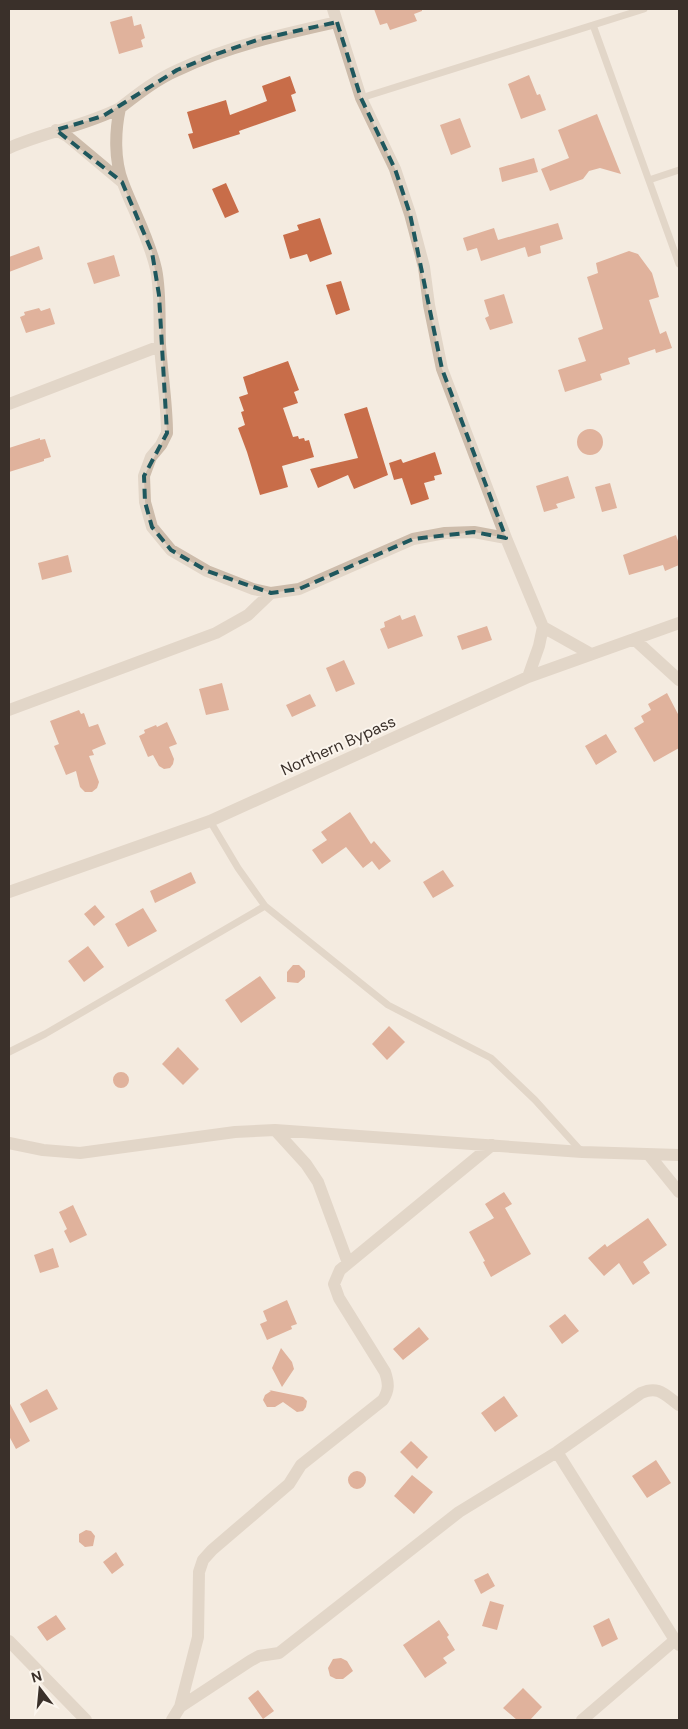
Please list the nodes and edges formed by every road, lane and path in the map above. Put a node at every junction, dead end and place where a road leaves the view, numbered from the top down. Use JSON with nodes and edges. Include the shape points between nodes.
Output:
{"nodes":[{"id":1,"x":333,"y":9,"type":"edge"},
{"id":2,"x":644,"y":9,"type":"edge"},
{"id":3,"x":337,"y":22,"type":"junction"},
{"id":4,"x":593,"y":24,"type":"junction"},
{"id":5,"x":361,"y":98,"type":"junction"},
{"id":6,"x":120,"y":108,"type":"junction"},
{"id":7,"x":56,"y":130,"type":"junction"},
{"id":8,"x":9,"y":148,"type":"edge"},
{"id":9,"x":679,"y":170,"type":"edge"},
{"id":10,"x":649,"y":180,"type":"junction"},
{"id":11,"x":122,"y":182,"type":"junction"},
{"id":12,"x":679,"y":264,"type":"edge"},
{"id":13,"x":160,"y":346,"type":"junction"},
{"id":14,"x":9,"y":404,"type":"edge"},
{"id":15,"x":506,"y":538,"type":"junction"},
{"id":16,"x":271,"y":593,"type":"junction"},
{"id":17,"x":679,"y":623,"type":"edge"},
{"id":18,"x":543,"y":627,"type":"junction"},
{"id":19,"x":634,"y":639,"type":"junction"},
{"id":20,"x":591,"y":654,"type":"junction"},
{"id":21,"x":528,"y":677,"type":"junction"},
{"id":22,"x":679,"y":680,"type":"edge"},
{"id":23,"x":9,"y":710,"type":"edge"},
{"id":24,"x":210,"y":821,"type":"junction"},
{"id":25,"x":9,"y":892,"type":"edge"},
{"id":26,"x":265,"y":906,"type":"junction"},
{"id":27,"x":9,"y":1052,"type":"edge"},
{"id":28,"x":275,"y":1130,"type":"junction"},
{"id":29,"x":9,"y":1143,"type":"edge"},
{"id":30,"x":492,"y":1145,"type":"junction"},
{"id":31,"x":582,"y":1152,"type":"junction"},
{"id":32,"x":649,"y":1155,"type":"junction"},
{"id":33,"x":679,"y":1155,"type":"edge"},
{"id":34,"x":679,"y":1192,"type":"edge"},
{"id":35,"x":348,"y":1263,"type":"junction"},
{"id":36,"x":679,"y":1405,"type":"edge"},
{"id":37,"x":557,"y":1452,"type":"junction"},
{"id":38,"x":9,"y":1641,"type":"edge"},
{"id":39,"x":677,"y":1643,"type":"edge"},
{"id":40,"x":180,"y":1707,"type":"junction"},
{"id":41,"x":86,"y":1720,"type":"edge"},
{"id":42,"x":172,"y":1720,"type":"edge"},
{"id":43,"x":582,"y":1720,"type":"edge"}],
"edges":[{"from":1,"to":3,"type":"street"},
{"from":2,"to":4,"type":"lane"},
{"from":3,"to":5,"type":"street"},
{"from":3,"to":6,"type":"street","via":[[260,39],[214,55],[177,70]]},
{"from":4,"to":5,"type":"lane"},
{"from":4,"to":10,"type":"lane"},
{"from":5,"to":15,"type":"street","via":[[395,169],[407,205],[424,267],[442,369]]},
{"from":6,"to":7,"type":"street"},
{"from":6,"to":11,"type":"street","via":[[116,142]]},
{"from":7,"to":8,"type":"street"},
{"from":7,"to":11,"type":"street"},
{"from":9,"to":10,"type":"lane"},
{"from":10,"to":12,"type":"lane"},
{"from":11,"to":13,"type":"street","via":[[152,252],[159,296]]},
{"from":13,"to":14,"type":"street"},
{"from":13,"to":16,"type":"street","via":[[167,433],[144,476],[144,502],[152,527],[171,550],[207,571]]},
{"from":15,"to":16,"type":"street","via":[[474,532],[413,539],[299,589]]},
{"from":15,"to":18,"type":"street"},
{"from":16,"to":23,"type":"street","via":[[248,615],[216,633]]},
{"from":17,"to":19,"type":"street","name":"Northern Bypass"},
{"from":18,"to":20,"type":"street"},
{"from":18,"to":21,"type":"street"},
{"from":19,"to":20,"type":"street","name":"Northern Bypass"},
{"from":19,"to":22,"type":"street"},
{"from":20,"to":21,"type":"street","name":"Northern Bypass"},
{"from":21,"to":24,"type":"street","name":"Northern Bypass"},
{"from":24,"to":25,"type":"street","name":"Northern Bypass"},
{"from":24,"to":26,"type":"lane"},
{"from":26,"to":27,"type":"lane"},
{"from":26,"to":31,"type":"lane","via":[[388,1005],[491,1058]]},
{"from":28,"to":29,"type":"street","via":[[235,1132],[80,1153]]},
{"from":28,"to":30,"type":"street"},
{"from":28,"to":35,"type":"street","via":[[318,1182]]},
{"from":30,"to":31,"type":"street"},
{"from":30,"to":35,"type":"street"},
{"from":31,"to":32,"type":"street"},
{"from":32,"to":33,"type":"street"},
{"from":32,"to":34,"type":"street"},
{"from":35,"to":40,"type":"street","via":[[340,1270],[334,1284],[339,1298],[385,1372],[388,1392],[301,1465],[289,1484],[203,1560],[199,1572],[198,1637]]},
{"from":36,"to":37,"type":"street","via":[[658,1390],[641,1393]]},
{"from":37,"to":39,"type":"street"},
{"from":37,"to":40,"type":"street","via":[[459,1512],[279,1653],[259,1656]]},
{"from":38,"to":41,"type":"street"},
{"from":39,"to":43,"type":"street"},
{"from":40,"to":42,"type":"street"}]}
